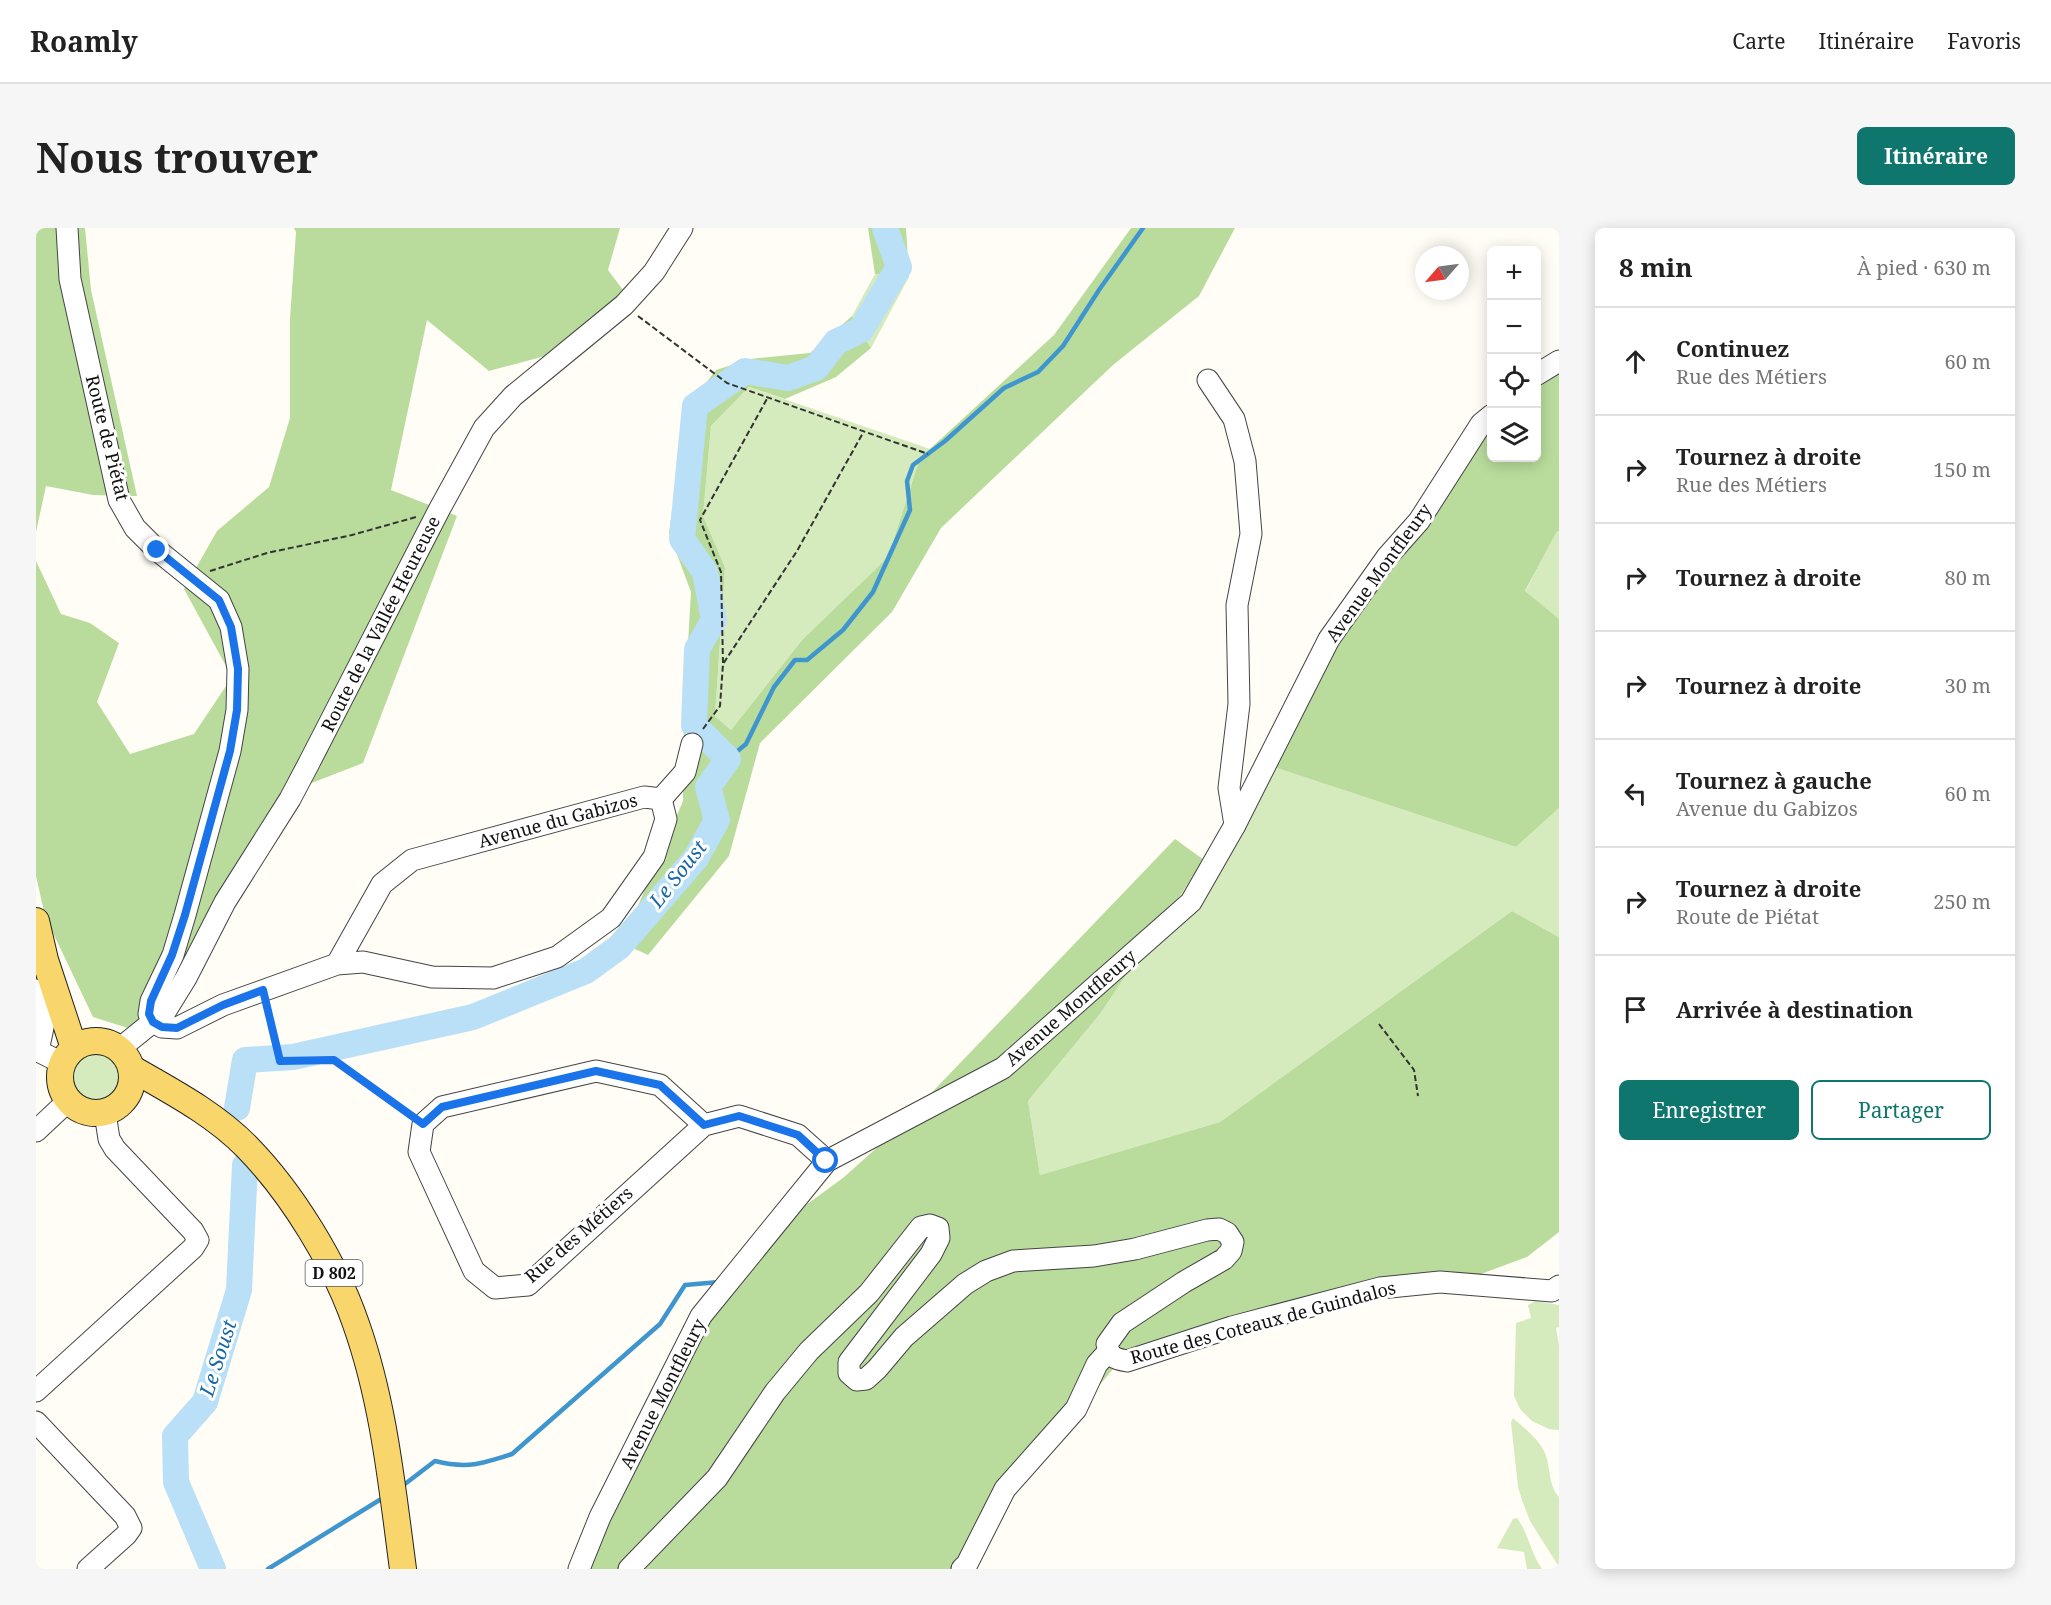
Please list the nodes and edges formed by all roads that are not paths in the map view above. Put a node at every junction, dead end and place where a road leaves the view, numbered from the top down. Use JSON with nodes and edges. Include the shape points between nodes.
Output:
{"nodes":[{"id":1,"x":67,"y":228,"type":"edge"},
{"id":2,"x":682,"y":228,"type":"edge"},
{"id":3,"x":1559,"y":361,"type":"edge"},
{"id":4,"x":1541,"y":372,"type":"edge"},
{"id":5,"x":1208,"y":381,"type":"dead end"},
{"id":6,"x":1487,"y":419,"type":"edge"},
{"id":7,"x":692,"y":744,"type":"dead end"},
{"id":8,"x":661,"y":799,"type":"junction"},
{"id":9,"x":1235,"y":825,"type":"junction"},
{"id":10,"x":36,"y":921,"type":"edge"},
{"id":11,"x":337,"y":964,"type":"junction"},
{"id":12,"x":36,"y":990,"type":"edge"},
{"id":13,"x":153,"y":1022,"type":"junction"},
{"id":14,"x":37,"y":1050,"type":"edge"},
{"id":15,"x":76,"y":1051,"type":"junction"},
{"id":16,"x":125,"y":1059,"type":"junction"},
{"id":17,"x":126,"y":1098,"type":"junction"},
{"id":18,"x":69,"y":1101,"type":"junction"},
{"id":19,"x":197,"y":1108,"type":"junction"},
{"id":20,"x":105,"y":1113,"type":"junction"},
{"id":21,"x":704,"y":1125,"type":"junction"},
{"id":22,"x":36,"y":1131,"type":"edge"},
{"id":23,"x":826,"y":1161,"type":"junction"},
{"id":24,"x":1559,"y":1286,"type":"edge"},
{"id":25,"x":1108,"y":1352,"type":"junction"},
{"id":26,"x":36,"y":1391,"type":"edge"},
{"id":27,"x":36,"y":1422,"type":"edge"},
{"id":28,"x":88,"y":1569,"type":"edge"},
{"id":29,"x":403,"y":1569,"type":"edge"},
{"id":30,"x":579,"y":1569,"type":"edge"},
{"id":31,"x":629,"y":1569,"type":"edge"},
{"id":32,"x":962,"y":1569,"type":"edge"}],
"edges":[{"from":1,"to":13,"type":"street","name":"Route de Piétat","via":[[70,279],[119,500],[135,528],[219,600],[231,627],[238,669],[230,751],[185,915],[151,1001],[149,1014]]},
{"from":2,"to":13,"type":"street","name":"Route de la Vallée Heureuse","via":[[654,272],[624,305],[513,396],[484,428],[294,790],[225,902],[186,978],[165,1012]]},
{"from":3,"to":4,"type":"street"},
{"from":5,"to":9,"type":"street","via":[[1234,419],[1240,440],[1251,534],[1237,605],[1239,704],[1229,788]]},
{"from":6,"to":9,"type":"street","name":"Avenue Montfleury","via":[[1419,521],[1387,557],[1329,639]]},
{"from":7,"to":8,"type":"street","via":[[685,772]]},
{"from":8,"to":11,"type":"street","name":"Avenue du Gabizos","via":[[645,798],[412,860],[382,885]]},
{"from":8,"to":11,"type":"street","name":"Avenue du Gabizos","via":[[666,819],[654,857],[611,918],[557,957],[493,978],[432,977],[363,962]]},
{"from":9,"to":23,"type":"street","name":"Avenue Montfleury","via":[[1191,902],[1003,1068]]},
{"from":10,"to":15,"type":"main road"},
{"from":11,"to":13,"type":"street","name":"Avenue du Gabizos","via":[[223,1005],[177,1028]]},
{"from":12,"to":14,"type":"street","via":[[45,1018]]},
{"from":13,"to":16,"type":"street","name":"Route de la Vallée Heureuse"},
{"from":14,"to":15,"type":"street"},
{"from":15,"to":16,"type":"main road","via":[[103,1041]]},
{"from":15,"to":18,"type":"main road","via":[[59,1074]]},
{"from":16,"to":17,"type":"main road","via":[[130,1089]]},
{"from":16,"to":19,"type":"main road","number":"D 802"},
{"from":17,"to":19,"type":"main road","number":"D 802","via":[[151,1096]]},
{"from":17,"to":20,"type":"main road"},
{"from":18,"to":20,"type":"main road","via":[[92,1114]]},
{"from":18,"to":22,"type":"street"},
{"from":19,"to":29,"type":"main road","number":"D 802","via":[[238,1139],[292,1202],[314,1234],[356,1323],[378,1402]]},
{"from":20,"to":26,"type":"street","via":[[109,1139],[115,1149],[198,1240]]},
{"from":21,"to":21,"type":"street","name":"Rue des Métiers","via":[[660,1085],[596,1071],[442,1107],[423,1124],[419,1152],[474,1271],[495,1288],[528,1285]]},
{"from":21,"to":23,"type":"street","name":"Rue des Métiers","via":[[739,1116],[798,1135]]},
{"from":23,"to":30,"type":"street","name":"Avenue Montfleury","via":[[701,1316],[600,1517]]},
{"from":24,"to":25,"type":"street","name":"Route des Coteaux de Guindalos","via":[[1552,1291],[1440,1282],[1380,1288],[1233,1327],[1127,1361],[1114,1359]]},
{"from":25,"to":31,"type":"street","name":"Route des Coteaux de Guindalos","via":[[1107,1344],[1122,1323],[1232,1251],[1233,1242],[1227,1233],[1207,1230],[1125,1251],[1013,1261],[986,1271],[965,1284],[904,1337],[866,1379],[857,1380],[849,1373],[849,1362],[939,1238],[938,1228],[921,1227],[869,1293],[809,1351],[775,1392],[717,1478]]},
{"from":25,"to":32,"type":"street","via":[[1097,1364],[1076,1409],[1005,1489]]},
{"from":27,"to":28,"type":"street","via":[[131,1528]]}]}
